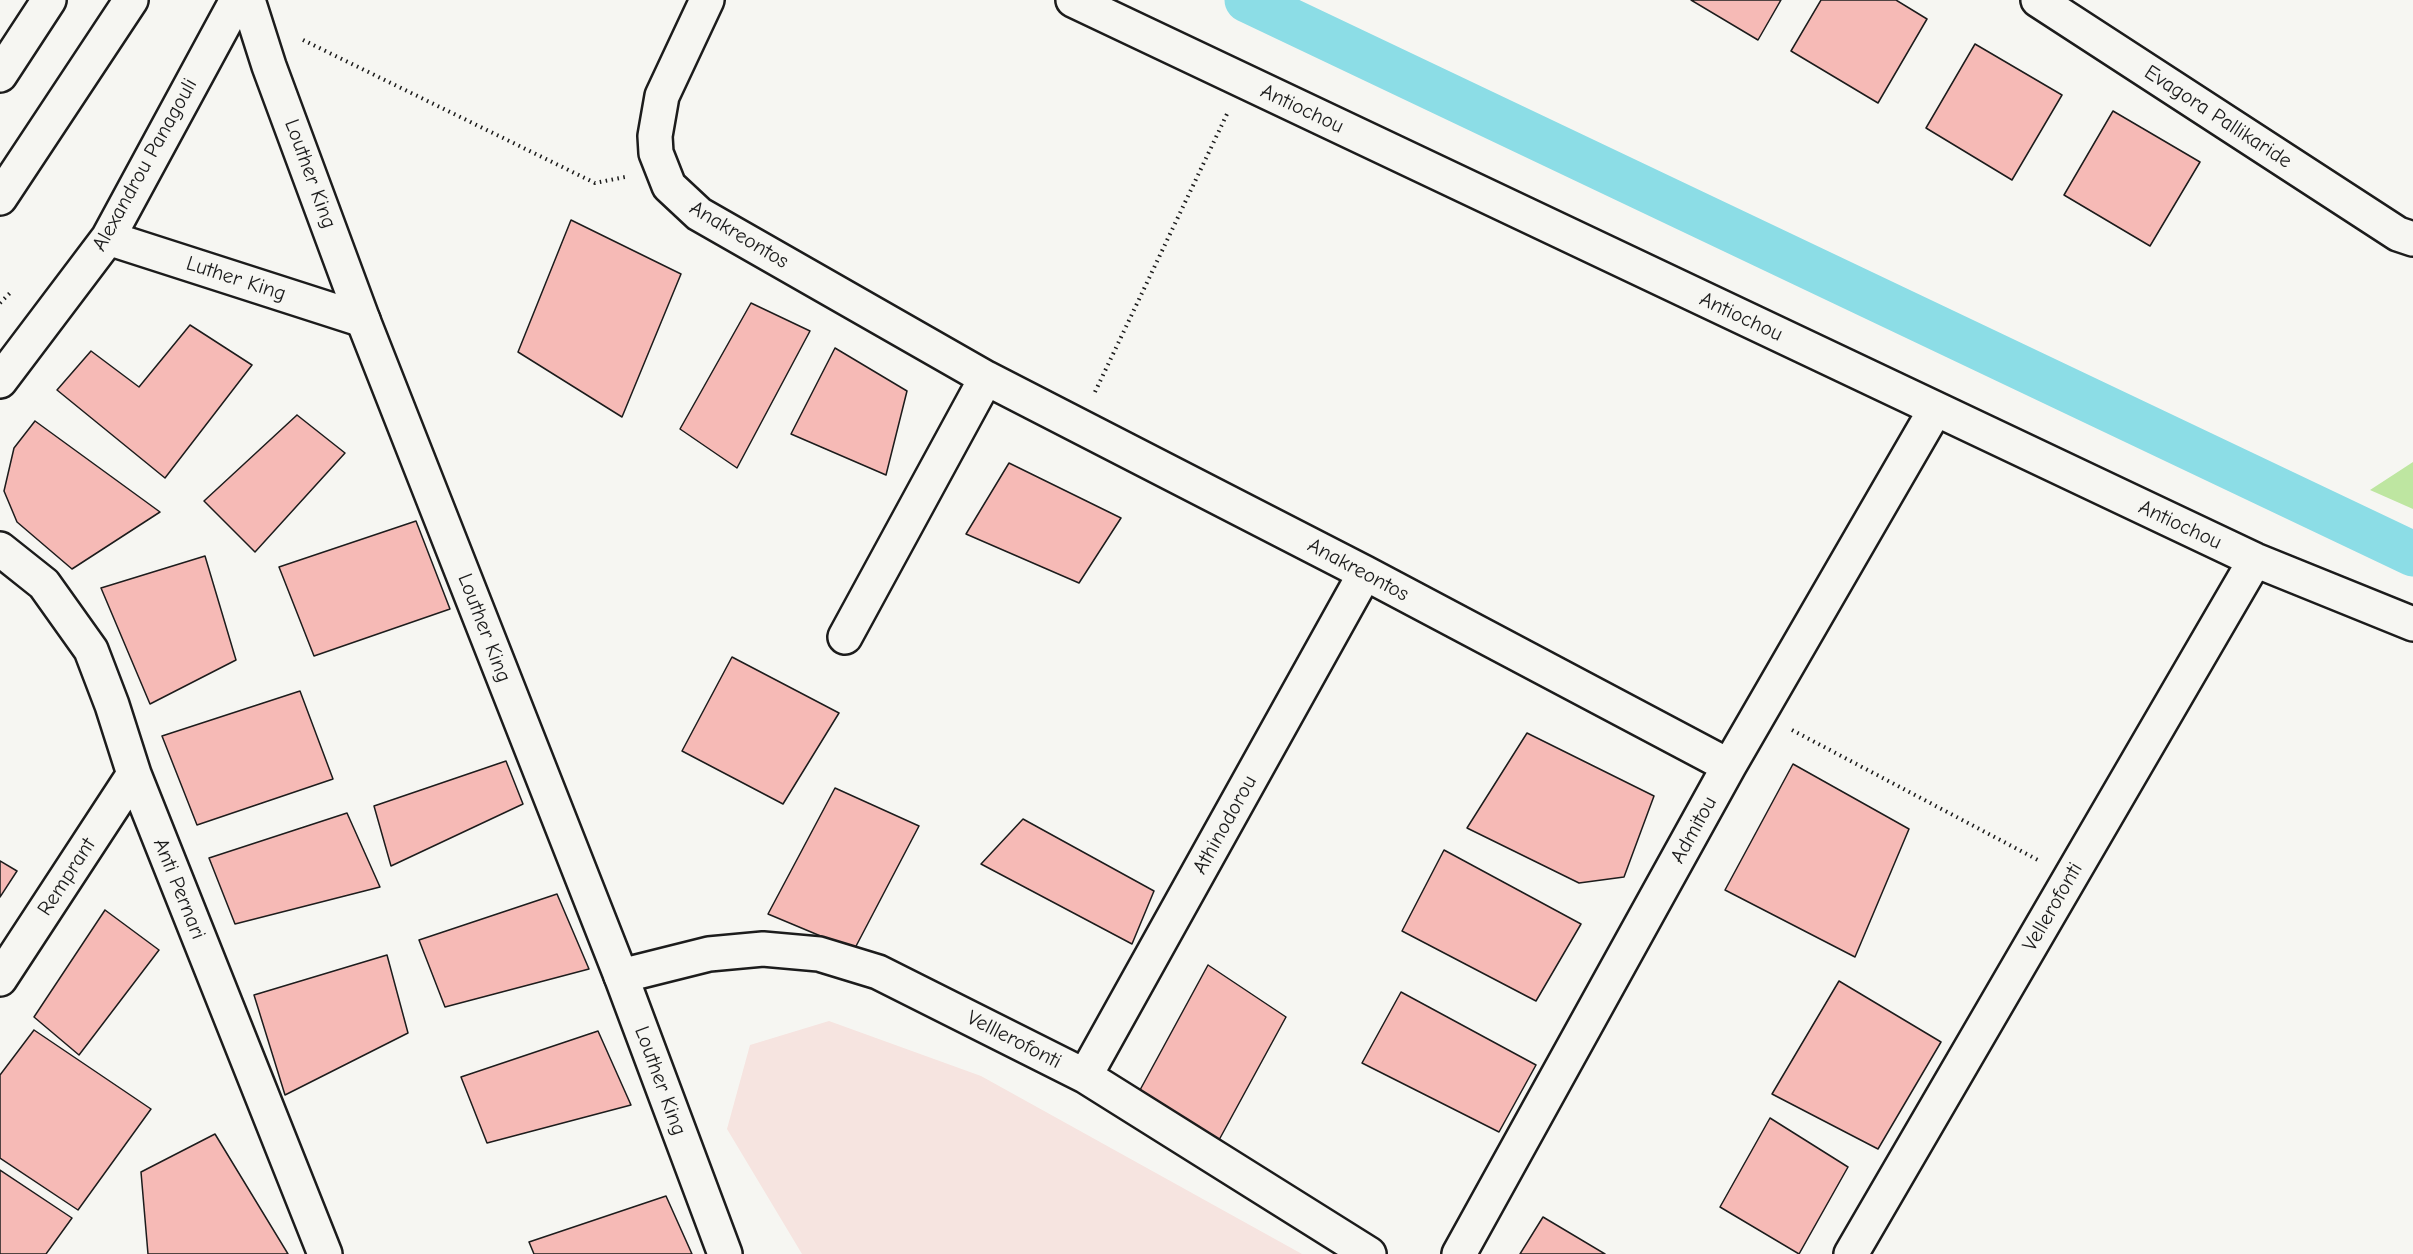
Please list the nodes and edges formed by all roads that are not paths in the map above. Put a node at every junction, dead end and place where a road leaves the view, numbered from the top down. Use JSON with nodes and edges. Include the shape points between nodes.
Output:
{"nodes":[{"id":1,"x":49,"y":0,"type":"edge"},
{"id":2,"x":131,"y":0,"type":"edge"},
{"id":3,"x":707,"y":0,"type":"edge"},
{"id":4,"x":1074,"y":0,"type":"edge"},
{"id":5,"x":2038,"y":0,"type":"edge"},
{"id":6,"x":246,"y":5,"type":"edge"},
{"id":7,"x":0,"y":75,"type":"edge"},
{"id":8,"x":0,"y":198,"type":"edge"},
{"id":9,"x":2405,"y":237,"type":"edge"},
{"id":10,"x":108,"y":238,"type":"junction"},
{"id":11,"x":363,"y":320,"type":"junction"},
{"id":12,"x":986,"y":378,"type":"junction"},
{"id":13,"x":0,"y":381,"type":"edge"},
{"id":14,"x":1935,"y":410,"type":"junction"},
{"id":15,"x":0,"y":549,"type":"edge"},
{"id":16,"x":2255,"y":560,"type":"junction"},
{"id":17,"x":1365,"y":573,"type":"junction"},
{"id":18,"x":2413,"y":624,"type":"edge"},
{"id":19,"x":845,"y":637,"type":"dead end"},
{"id":20,"x":1729,"y":766,"type":"junction"},
{"id":21,"x":134,"y":774,"type":"junction"},
{"id":22,"x":621,"y":976,"type":"junction"},
{"id":23,"x":0,"y":980,"type":"edge"},
{"id":24,"x":1085,"y":1076,"type":"junction"},
{"id":25,"x":324,"y":1254,"type":"edge"},
{"id":26,"x":725,"y":1254,"type":"edge"},
{"id":27,"x":1369,"y":1254,"type":"edge"},
{"id":28,"x":1459,"y":1254,"type":"edge"},
{"id":29,"x":1851,"y":1254,"type":"edge"}],
"edges":[{"from":1,"to":7,"type":"street"},
{"from":2,"to":8,"type":"street"},
{"from":3,"to":12,"type":"street","name":"Anakreontos","via":[[662,96],[656,118],[656,153],[669,186],[699,214]]},
{"from":4,"to":14,"type":"street","name":"Antiochou"},
{"from":5,"to":9,"type":"street","name":"Evagora Pallikaride"},
{"from":6,"to":10,"type":"street","name":"Alexandrou Panagouli"},
{"from":6,"to":11,"type":"street","name":"Louther King"},
{"from":10,"to":11,"type":"street","name":"Luther King"},
{"from":10,"to":13,"type":"street","name":"Alexandrou Panagouli"},
{"from":11,"to":22,"type":"street","name":"Louther King"},
{"from":12,"to":17,"type":"street","name":"Anakreontos"},
{"from":12,"to":19,"type":"street"},
{"from":14,"to":16,"type":"street","name":"Antiochou"},
{"from":14,"to":20,"type":"street","name":"Admitou"},
{"from":15,"to":21,"type":"street","name":"Anti Pernari","via":[[44,584],[91,650]]},
{"from":16,"to":18,"type":"street","name":"Antiochou"},
{"from":16,"to":29,"type":"street","name":"Vellerofonti"},
{"from":17,"to":20,"type":"street","name":"Anakreontos"},
{"from":17,"to":24,"type":"street","name":"Athinodorou"},
{"from":20,"to":28,"type":"street","name":"Admitou"},
{"from":21,"to":23,"type":"street","name":"Remprant"},
{"from":21,"to":25,"type":"street","name":"Anti Pernari"},
{"from":22,"to":24,"type":"street","name":"Velllerofonti","via":[[734,950],[819,954],[899,980]]},
{"from":22,"to":26,"type":"street","name":"Louther King"},
{"from":24,"to":27,"type":"street","name":"Velllerofonti"}]}
